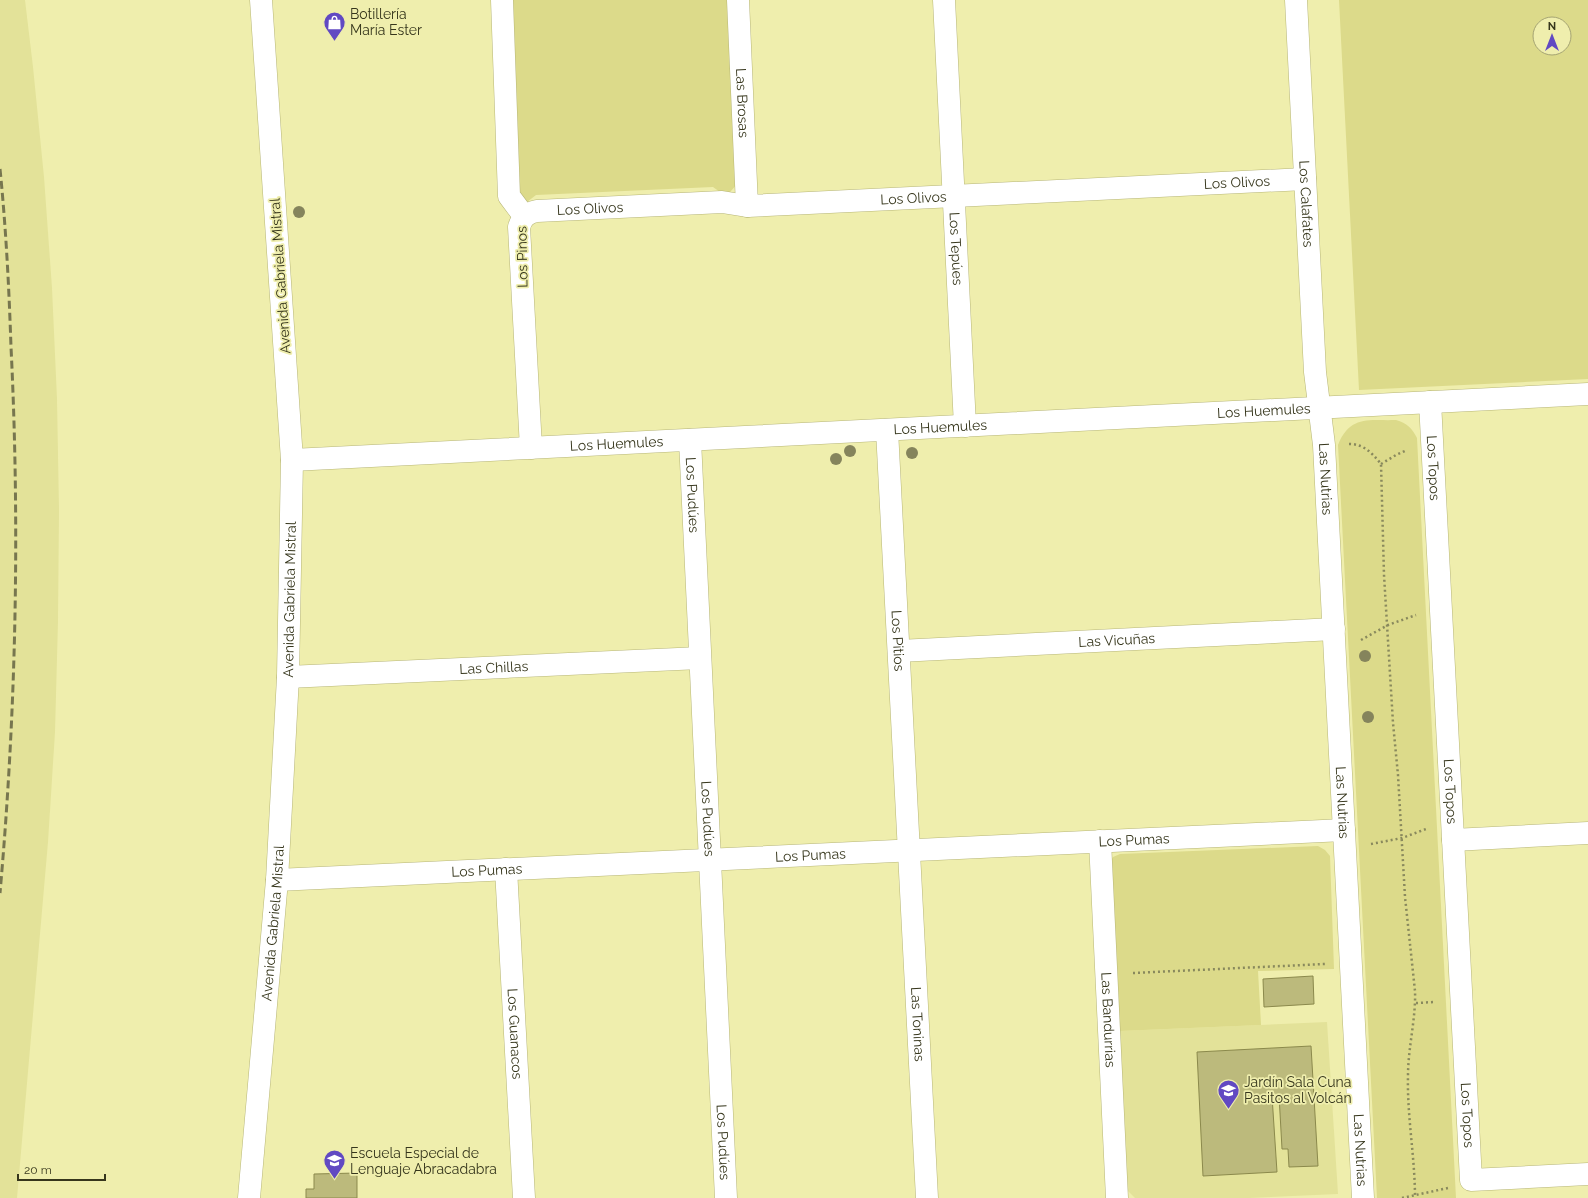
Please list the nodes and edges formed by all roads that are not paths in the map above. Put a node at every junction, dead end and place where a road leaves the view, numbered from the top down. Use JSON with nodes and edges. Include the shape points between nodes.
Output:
{"nodes":[{"id":1,"x":261,"y":0,"type":"edge"},
{"id":2,"x":502,"y":0,"type":"edge"},
{"id":3,"x":738,"y":0,"type":"edge"},
{"id":4,"x":944,"y":0,"type":"edge"},
{"id":5,"x":1296,"y":0,"type":"edge"},
{"id":6,"x":1305,"y":179,"type":"junction"},
{"id":7,"x":954,"y":196,"type":"junction"},
{"id":8,"x":747,"y":206,"type":"junction"},
{"id":9,"x":524,"y":216,"type":"junction"},
{"id":10,"x":1588,"y":394,"type":"edge"},
{"id":11,"x":1430,"y":402,"type":"junction"},
{"id":12,"x":1320,"y":408,"type":"junction"},
{"id":13,"x":965,"y":426,"type":"junction"},
{"id":14,"x":887,"y":430,"type":"junction"},
{"id":15,"x":690,"y":440,"type":"junction"},
{"id":16,"x":531,"y":448,"type":"junction"},
{"id":17,"x":292,"y":460,"type":"junction"},
{"id":18,"x":1334,"y":630,"type":"junction"},
{"id":19,"x":899,"y":651,"type":"junction"},
{"id":20,"x":700,"y":658,"type":"junction"},
{"id":21,"x":288,"y":677,"type":"junction"},
{"id":22,"x":1588,"y":833,"type":"edge"},
{"id":23,"x":1344,"y":838,"type":"junction"},
{"id":24,"x":1453,"y":840,"type":"junction"},
{"id":25,"x":1100,"y":841,"type":"junction"},
{"id":26,"x":909,"y":850,"type":"junction"},
{"id":27,"x":710,"y":860,"type":"junction"},
{"id":28,"x":506,"y":869,"type":"junction"},
{"id":29,"x":277,"y":880,"type":"junction"},
{"id":30,"x":1588,"y":1174,"type":"edge"},
{"id":31,"x":249,"y":1198,"type":"edge"},
{"id":32,"x":524,"y":1198,"type":"edge"},
{"id":33,"x":726,"y":1198,"type":"edge"},
{"id":34,"x":927,"y":1198,"type":"edge"},
{"id":35,"x":1118,"y":1198,"type":"edge"},
{"id":36,"x":1363,"y":1198,"type":"edge"}],
"edges":[{"from":1,"to":17,"type":"street","name":"Avenida Gabriela Mistral"},
{"from":2,"to":9,"type":"street","name":"Los Pinos","via":[[509,196]]},
{"from":3,"to":8,"type":"street","name":"Las Brosas"},
{"from":4,"to":7,"type":"street","name":"Los Tepúes"},
{"from":5,"to":6,"type":"street","name":"Los Calafates"},
{"from":6,"to":7,"type":"street","name":"Los Olivos"},
{"from":6,"to":12,"type":"street","name":"Los Calafates","via":[[1315,372]]},
{"from":7,"to":8,"type":"street","name":"Los Olivos"},
{"from":7,"to":13,"type":"street","name":"Los Tepúes"},
{"from":8,"to":9,"type":"street","name":"Los Olivos","via":[[715,202],[537,211]]},
{"from":9,"to":16,"type":"street","name":"Los Pinos","via":[[519,227]]},
{"from":10,"to":11,"type":"street","name":"Los Huemules"},
{"from":11,"to":12,"type":"street","name":"Los Huemules"},
{"from":11,"to":24,"type":"street","name":"Los Topos"},
{"from":12,"to":13,"type":"street","name":"Los Huemules"},
{"from":12,"to":18,"type":"street","name":"Las Nutrias"},
{"from":13,"to":14,"type":"street","name":"Los Huemules"},
{"from":14,"to":15,"type":"street","name":"Los Huemules"},
{"from":14,"to":19,"type":"street","name":"Los Pitios"},
{"from":15,"to":16,"type":"street","name":"Los Huemules"},
{"from":15,"to":20,"type":"street","name":"Los Pudúes"},
{"from":16,"to":17,"type":"street","name":"Los Huemules"},
{"from":17,"to":21,"type":"street","name":"Avenida Gabriela Mistral"},
{"from":18,"to":19,"type":"street","name":"Las Vicuñas"},
{"from":18,"to":23,"type":"street","name":"Las Nutrias"},
{"from":19,"to":26,"type":"street","name":"Los Pitios"},
{"from":20,"to":21,"type":"street","name":"Las Chillas"},
{"from":20,"to":27,"type":"street","name":"Los Pudúes"},
{"from":21,"to":29,"type":"street","name":"Avenida Gabriela Mistral"},
{"from":22,"to":24,"type":"street"},
{"from":23,"to":25,"type":"street","name":"Los Pumas"},
{"from":23,"to":36,"type":"street","name":"Las Nutrias"},
{"from":24,"to":30,"type":"street","name":"Los Topos","via":[[1471,1180]]},
{"from":25,"to":26,"type":"street","name":"Los Pumas"},
{"from":25,"to":35,"type":"street","name":"Las Bandurrias"},
{"from":26,"to":27,"type":"street","name":"Los Pumas"},
{"from":26,"to":34,"type":"street","name":"Las Toninas"},
{"from":27,"to":28,"type":"street","name":"Los Pumas"},
{"from":27,"to":33,"type":"street","name":"Los Pudúes"},
{"from":28,"to":29,"type":"street","name":"Los Pumas"},
{"from":28,"to":32,"type":"street","name":"Los Guanacos"},
{"from":29,"to":31,"type":"street","name":"Avenida Gabriela Mistral"}]}
